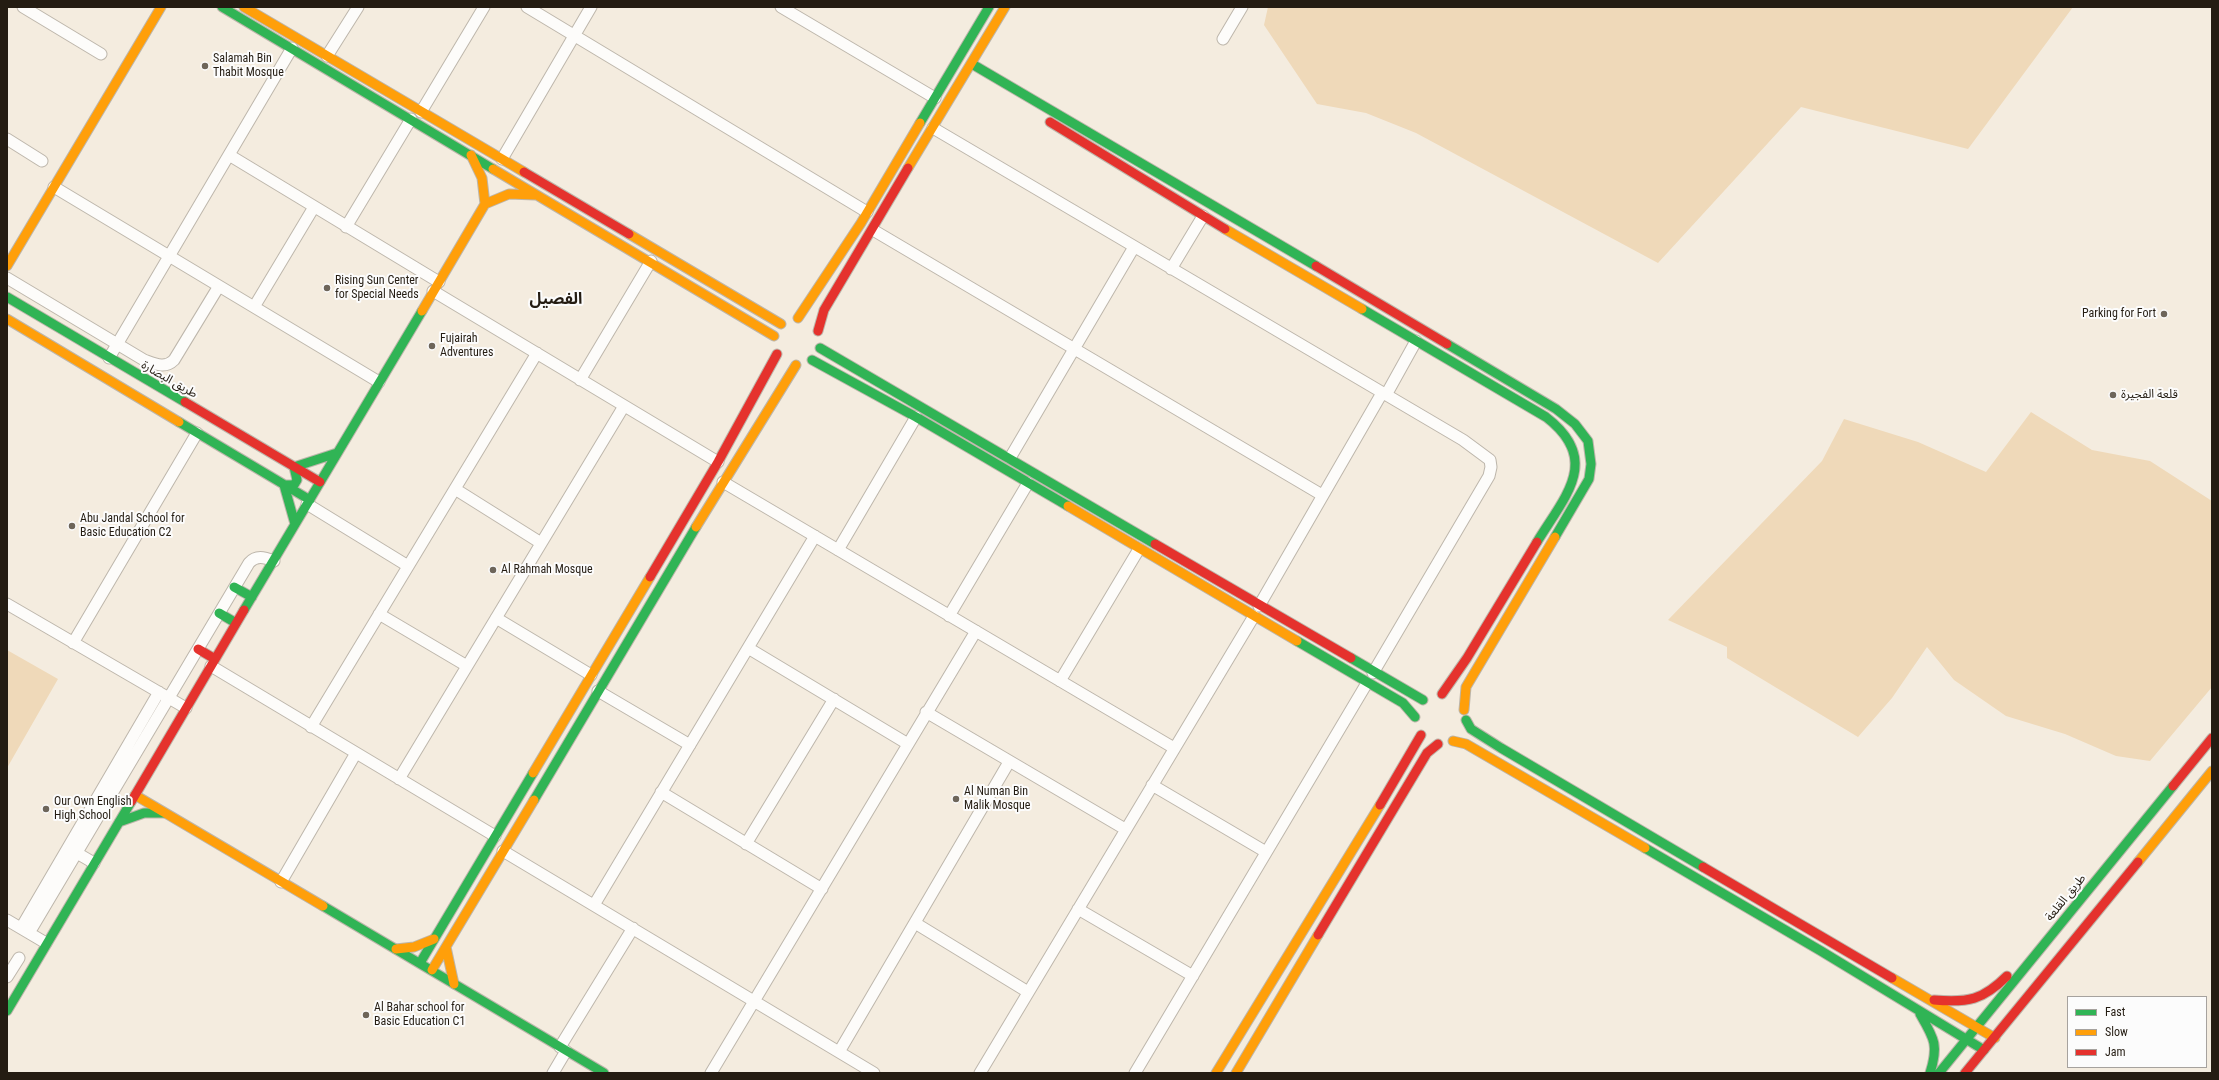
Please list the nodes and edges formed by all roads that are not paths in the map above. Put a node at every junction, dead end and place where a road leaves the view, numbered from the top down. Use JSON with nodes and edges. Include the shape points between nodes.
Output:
{"nodes":[{"id":1,"x":23,"y":7,"type":"edge"},
{"id":2,"x":161,"y":7,"type":"edge"},
{"id":3,"x":222,"y":7,"type":"edge"},
{"id":4,"x":244,"y":7,"type":"edge"},
{"id":5,"x":358,"y":7,"type":"edge"},
{"id":6,"x":484,"y":7,"type":"edge"},
{"id":7,"x":528,"y":7,"type":"edge"},
{"id":8,"x":591,"y":7,"type":"edge"},
{"id":9,"x":781,"y":7,"type":"edge"},
{"id":10,"x":989,"y":7,"type":"edge"},
{"id":11,"x":1005,"y":7,"type":"edge"},
{"id":12,"x":1242,"y":7,"type":"edge"},
{"id":13,"x":575,"y":34,"type":"junction"},
{"id":14,"x":1223,"y":39,"type":"dead end"},
{"id":15,"x":292,"y":48,"type":"junction"},
{"id":16,"x":101,"y":54,"type":"dead end"},
{"id":17,"x":327,"y":56,"type":"junction"},
{"id":18,"x":972,"y":64,"type":"junction"},
{"id":19,"x":1026,"y":96,"type":"junction"},
{"id":20,"x":935,"y":98,"type":"junction"},
{"id":21,"x":1021,"y":104,"type":"dead end"},
{"id":22,"x":421,"y":112,"type":"junction"},
{"id":23,"x":1041,"y":117,"type":"dead end"},
{"id":24,"x":411,"y":119,"type":"junction"},
{"id":25,"x":933,"y":128,"type":"junction"},
{"id":26,"x":7,"y":139,"type":"edge"},
{"id":27,"x":229,"y":155,"type":"junction"},
{"id":28,"x":471,"y":155,"type":"junction"},
{"id":29,"x":502,"y":159,"type":"junction"},
{"id":30,"x":42,"y":161,"type":"dead end"},
{"id":31,"x":54,"y":187,"type":"junction"},
{"id":32,"x":541,"y":196,"type":"junction"},
{"id":33,"x":485,"y":204,"type":"junction"},
{"id":34,"x":314,"y":207,"type":"junction"},
{"id":35,"x":867,"y":212,"type":"junction"},
{"id":36,"x":1203,"y":216,"type":"junction"},
{"id":37,"x":346,"y":227,"type":"junction"},
{"id":38,"x":873,"y":230,"type":"junction"},
{"id":39,"x":1134,"y":247,"type":"junction"},
{"id":40,"x":169,"y":256,"type":"junction"},
{"id":41,"x":651,"y":261,"type":"junction"},
{"id":42,"x":7,"y":266,"type":"edge"},
{"id":43,"x":1171,"y":269,"type":"junction"},
{"id":44,"x":7,"y":278,"type":"edge"},
{"id":45,"x":219,"y":286,"type":"junction"},
{"id":46,"x":436,"y":287,"type":"junction"},
{"id":47,"x":7,"y":297,"type":"edge"},
{"id":48,"x":254,"y":307,"type":"junction"},
{"id":49,"x":798,"y":318,"type":"junction"},
{"id":50,"x":7,"y":319,"type":"edge"},
{"id":51,"x":781,"y":324,"type":"junction"},
{"id":52,"x":818,"y":331,"type":"junction"},
{"id":53,"x":774,"y":336,"type":"junction"},
{"id":54,"x":1416,"y":342,"type":"junction"},
{"id":55,"x":117,"y":344,"type":"junction"},
{"id":56,"x":820,"y":348,"type":"junction"},
{"id":57,"x":1075,"y":350,"type":"junction"},
{"id":58,"x":537,"y":353,"type":"junction"},
{"id":59,"x":777,"y":354,"type":"junction"},
{"id":60,"x":109,"y":358,"type":"junction"},
{"id":61,"x":812,"y":360,"type":"junction"},
{"id":62,"x":796,"y":365,"type":"junction"},
{"id":63,"x":580,"y":380,"type":"junction"},
{"id":64,"x":379,"y":382,"type":"junction"},
{"id":65,"x":1384,"y":394,"type":"junction"},
{"id":66,"x":624,"y":406,"type":"junction"},
{"id":67,"x":916,"y":417,"type":"junction"},
{"id":68,"x":197,"y":433,"type":"junction"},
{"id":69,"x":337,"y":453,"type":"junction"},
{"id":70,"x":1010,"y":458,"type":"junction"},
{"id":71,"x":718,"y":462,"type":"junction"},
{"id":72,"x":294,"y":467,"type":"junction"},
{"id":73,"x":320,"y":482,"type":"junction"},
{"id":74,"x":723,"y":482,"type":"junction"},
{"id":75,"x":1028,"y":483,"type":"junction"},
{"id":76,"x":284,"y":485,"type":"junction"},
{"id":77,"x":454,"y":489,"type":"junction"},
{"id":78,"x":1322,"y":495,"type":"junction"},
{"id":79,"x":308,"y":502,"type":"junction"},
{"id":80,"x":295,"y":524,"type":"junction"},
{"id":81,"x":815,"y":536,"type":"junction"},
{"id":82,"x":542,"y":542,"type":"junction"},
{"id":83,"x":1139,"y":549,"type":"junction"},
{"id":84,"x":838,"y":550,"type":"junction"},
{"id":85,"x":274,"y":560,"type":"junction"},
{"id":86,"x":408,"y":566,"type":"junction"},
{"id":87,"x":234,"y":587,"type":"junction"},
{"id":88,"x":252,"y":597,"type":"junction"},
{"id":89,"x":7,"y":604,"type":"edge"},
{"id":90,"x":1259,"y":606,"type":"junction"},
{"id":91,"x":219,"y":613,"type":"junction"},
{"id":92,"x":379,"y":614,"type":"junction"},
{"id":93,"x":949,"y":616,"type":"junction"},
{"id":94,"x":1254,"y":616,"type":"junction"},
{"id":95,"x":496,"y":618,"type":"junction"},
{"id":96,"x":236,"y":623,"type":"junction"},
{"id":97,"x":976,"y":631,"type":"junction"},
{"id":98,"x":73,"y":643,"type":"junction"},
{"id":99,"x":748,"y":648,"type":"junction"},
{"id":100,"x":198,"y":649,"type":"junction"},
{"id":101,"x":213,"y":663,"type":"junction"},
{"id":102,"x":467,"y":666,"type":"junction"},
{"id":103,"x":591,"y":675,"type":"junction"},
{"id":104,"x":1370,"y":678,"type":"junction"},
{"id":105,"x":1060,"y":681,"type":"junction"},
{"id":106,"x":598,"y":691,"type":"junction"},
{"id":107,"x":1442,"y":694,"type":"junction"},
{"id":108,"x":164,"y":695,"type":"junction"},
{"id":109,"x":834,"y":699,"type":"junction"},
{"id":110,"x":1423,"y":700,"type":"junction"},
{"id":111,"x":186,"y":708,"type":"junction"},
{"id":112,"x":1464,"y":710,"type":"junction"},
{"id":113,"x":926,"y":712,"type":"junction"},
{"id":114,"x":1415,"y":717,"type":"junction"},
{"id":115,"x":1466,"y":720,"type":"junction"},
{"id":116,"x":311,"y":727,"type":"junction"},
{"id":117,"x":1421,"y":735,"type":"junction"},
{"id":118,"x":2212,"y":738,"type":"edge"},
{"id":119,"x":1453,"y":741,"type":"junction"},
{"id":120,"x":908,"y":744,"type":"junction"},
{"id":121,"x":1438,"y":744,"type":"junction"},
{"id":122,"x":690,"y":745,"type":"junction"},
{"id":123,"x":1174,"y":748,"type":"junction"},
{"id":124,"x":356,"y":753,"type":"junction"},
{"id":125,"x":1009,"y":762,"type":"junction"},
{"id":126,"x":150,"y":769,"type":"junction"},
{"id":127,"x":2212,"y":772,"type":"edge"},
{"id":128,"x":399,"y":779,"type":"junction"},
{"id":129,"x":1152,"y":786,"type":"junction"},
{"id":130,"x":661,"y":792,"type":"junction"},
{"id":131,"x":134,"y":795,"type":"junction"},
{"id":132,"x":165,"y":813,"type":"junction"},
{"id":133,"x":119,"y":822,"type":"junction"},
{"id":134,"x":1125,"y":829,"type":"junction"},
{"id":135,"x":495,"y":836,"type":"junction"},
{"id":136,"x":746,"y":844,"type":"junction"},
{"id":137,"x":72,"y":850,"type":"junction"},
{"id":138,"x":503,"y":851,"type":"junction"},
{"id":139,"x":1266,"y":852,"type":"junction"},
{"id":140,"x":94,"y":863,"type":"junction"},
{"id":141,"x":280,"y":882,"type":"junction"},
{"id":142,"x":822,"y":889,"type":"junction"},
{"id":143,"x":594,"y":905,"type":"junction"},
{"id":144,"x":1078,"y":909,"type":"junction"},
{"id":145,"x":7,"y":920,"type":"edge"},
{"id":146,"x":915,"y":923,"type":"junction"},
{"id":147,"x":633,"y":928,"type":"junction"},
{"id":148,"x":25,"y":931,"type":"junction"},
{"id":149,"x":434,"y":939,"type":"junction"},
{"id":150,"x":46,"y":943,"type":"junction"},
{"id":151,"x":446,"y":947,"type":"junction"},
{"id":152,"x":396,"y":949,"type":"junction"},
{"id":153,"x":19,"y":958,"type":"dead end"},
{"id":154,"x":2031,"y":960,"type":"junction"},
{"id":155,"x":420,"y":963,"type":"junction"},
{"id":156,"x":432,"y":970,"type":"junction"},
{"id":157,"x":1193,"y":976,"type":"junction"},
{"id":158,"x":7,"y":977,"type":"edge"},
{"id":159,"x":454,"y":984,"type":"junction"},
{"id":160,"x":1028,"y":992,"type":"junction"},
{"id":161,"x":1931,"y":1000,"type":"junction"},
{"id":162,"x":754,"y":1002,"type":"junction"},
{"id":163,"x":1918,"y":1010,"type":"junction"},
{"id":164,"x":7,"y":1011,"type":"edge"},
{"id":165,"x":1976,"y":1027,"type":"junction"},
{"id":166,"x":1995,"y":1038,"type":"junction"},
{"id":167,"x":1966,"y":1039,"type":"junction"},
{"id":168,"x":563,"y":1049,"type":"junction"},
{"id":169,"x":1984,"y":1050,"type":"junction"},
{"id":170,"x":839,"y":1052,"type":"junction"},
{"id":171,"x":982,"y":1072,"type":"edge"},
{"id":172,"x":553,"y":1073,"type":"edge"},
{"id":173,"x":604,"y":1073,"type":"edge"},
{"id":174,"x":711,"y":1073,"type":"edge"},
{"id":175,"x":874,"y":1073,"type":"edge"},
{"id":176,"x":1136,"y":1073,"type":"edge"},
{"id":177,"x":1216,"y":1073,"type":"edge"},
{"id":178,"x":1236,"y":1073,"type":"edge"},
{"id":179,"x":1930,"y":1073,"type":"edge"},
{"id":180,"x":1939,"y":1073,"type":"edge"},
{"id":181,"x":1965,"y":1073,"type":"edge"}],
"edges":[{"from":1,"to":16,"type":"street"},
{"from":2,"to":31,"type":"street"},
{"from":3,"to":15,"type":"street"},
{"from":4,"to":17,"type":"street"},
{"from":5,"to":17,"type":"street"},
{"from":6,"to":22,"type":"street"},
{"from":7,"to":13,"type":"street"},
{"from":8,"to":13,"type":"street"},
{"from":9,"to":20,"type":"street"},
{"from":10,"to":20,"type":"street"},
{"from":11,"to":18,"type":"street"},
{"from":12,"to":14,"type":"street"},
{"from":13,"to":29,"type":"street"},
{"from":13,"to":35,"type":"street"},
{"from":15,"to":24,"type":"street"},
{"from":15,"to":27,"type":"street"},
{"from":17,"to":22,"type":"street"},
{"from":18,"to":19,"type":"street"},
{"from":18,"to":25,"type":"street","via":[[970,75]]},
{"from":19,"to":21,"type":"street"},
{"from":19,"to":112,"type":"street","via":[[1544,400],[1579,426],[1592,451],[1589,479],[1466,687]]},
{"from":20,"to":35,"type":"street"},
{"from":22,"to":29,"type":"street"},
{"from":23,"to":36,"type":"street"},
{"from":24,"to":28,"type":"street"},
{"from":24,"to":37,"type":"street"},
{"from":25,"to":38,"type":"street"},
{"from":25,"to":39,"type":"street"},
{"from":26,"to":30,"type":"street"},
{"from":27,"to":34,"type":"street"},
{"from":27,"to":40,"type":"street"},
{"from":28,"to":32,"type":"street"},
{"from":28,"to":33,"type":"street","via":[[483,174]]},
{"from":29,"to":51,"type":"street"},
{"from":31,"to":40,"type":"street"},
{"from":31,"to":42,"type":"street"},
{"from":32,"to":33,"type":"street","via":[[522,192],[503,194]]},
{"from":32,"to":41,"type":"street"},
{"from":33,"to":46,"type":"street"},
{"from":34,"to":37,"type":"street"},
{"from":34,"to":48,"type":"street"},
{"from":35,"to":49,"type":"street"},
{"from":36,"to":43,"type":"street"},
{"from":36,"to":54,"type":"street"},
{"from":37,"to":46,"type":"street"},
{"from":38,"to":52,"type":"street","via":[[824,310]]},
{"from":38,"to":57,"type":"street"},
{"from":39,"to":43,"type":"street"},
{"from":39,"to":57,"type":"street"},
{"from":40,"to":45,"type":"street"},
{"from":40,"to":55,"type":"street"},
{"from":41,"to":53,"type":"street"},
{"from":41,"to":63,"type":"street"},
{"from":43,"to":65,"type":"street"},
{"from":44,"to":55,"type":"street"},
{"from":45,"to":48,"type":"street"},
{"from":45,"to":55,"type":"street","via":[[171,363],[161,366],[154,364]]},
{"from":46,"to":58,"type":"street"},
{"from":46,"to":64,"type":"street"},
{"from":47,"to":60,"type":"street","name":"طريق البصارة"},
{"from":48,"to":64,"type":"street"},
{"from":49,"to":51,"type":"street","via":[[789,319]]},
{"from":49,"to":52,"type":"street","via":[[810,322]]},
{"from":50,"to":68,"type":"street"},
{"from":51,"to":53,"type":"street"},
{"from":52,"to":56,"type":"street"},
{"from":53,"to":59,"type":"street"},
{"from":54,"to":65,"type":"street"},
{"from":54,"to":107,"type":"street","via":[[1558,426],[1568,437],[1577,462],[1570,488],[1464,664]]},
{"from":55,"to":60,"type":"street"},
{"from":56,"to":61,"type":"street"},
{"from":56,"to":70,"type":"street"},
{"from":57,"to":70,"type":"street"},
{"from":57,"to":78,"type":"street"},
{"from":58,"to":63,"type":"street"},
{"from":58,"to":77,"type":"street"},
{"from":59,"to":62,"type":"street","via":[[785,362]]},
{"from":59,"to":71,"type":"street"},
{"from":60,"to":72,"type":"street","name":"طريق البصارة"},
{"from":61,"to":62,"type":"street"},
{"from":61,"to":67,"type":"street"},
{"from":62,"to":74,"type":"street"},
{"from":63,"to":66,"type":"street"},
{"from":64,"to":69,"type":"street"},
{"from":65,"to":78,"type":"street"},
{"from":65,"to":104,"type":"street","via":[[1482,452],[1490,460],[1491,468],[1489,476]]},
{"from":66,"to":71,"type":"street"},
{"from":66,"to":82,"type":"street"},
{"from":67,"to":75,"type":"street"},
{"from":67,"to":84,"type":"street"},
{"from":68,"to":76,"type":"street"},
{"from":68,"to":98,"type":"street"},
{"from":69,"to":72,"type":"street"},
{"from":69,"to":73,"type":"street"},
{"from":70,"to":90,"type":"street"},
{"from":71,"to":103,"type":"street"},
{"from":72,"to":73,"type":"street","name":"طريق البصارة"},
{"from":72,"to":76,"type":"street","via":[[297,480],[294,485]]},
{"from":73,"to":79,"type":"street"},
{"from":74,"to":81,"type":"street"},
{"from":74,"to":106,"type":"street"},
{"from":75,"to":83,"type":"street"},
{"from":75,"to":93,"type":"street"},
{"from":76,"to":79,"type":"street"},
{"from":76,"to":80,"type":"street"},
{"from":77,"to":82,"type":"street"},
{"from":77,"to":86,"type":"street"},
{"from":78,"to":90,"type":"street"},
{"from":79,"to":80,"type":"street"},
{"from":79,"to":86,"type":"street"},
{"from":80,"to":85,"type":"street"},
{"from":81,"to":84,"type":"street"},
{"from":81,"to":99,"type":"street"},
{"from":82,"to":95,"type":"street"},
{"from":83,"to":94,"type":"street"},
{"from":83,"to":105,"type":"street"},
{"from":84,"to":93,"type":"street"},
{"from":85,"to":87,"type":"street","via":[[261,557],[252,560]]},
{"from":85,"to":88,"type":"street"},
{"from":86,"to":92,"type":"street"},
{"from":87,"to":88,"type":"street"},
{"from":87,"to":91,"type":"street"},
{"from":88,"to":96,"type":"street"},
{"from":89,"to":98,"type":"street"},
{"from":90,"to":104,"type":"street"},
{"from":91,"to":96,"type":"street"},
{"from":91,"to":100,"type":"street"},
{"from":92,"to":102,"type":"street"},
{"from":92,"to":116,"type":"street"},
{"from":93,"to":97,"type":"street"},
{"from":94,"to":104,"type":"street"},
{"from":94,"to":123,"type":"street"},
{"from":95,"to":102,"type":"street"},
{"from":95,"to":103,"type":"street"},
{"from":96,"to":101,"type":"street"},
{"from":97,"to":105,"type":"street"},
{"from":97,"to":113,"type":"street"},
{"from":98,"to":108,"type":"street"},
{"from":99,"to":109,"type":"street"},
{"from":99,"to":122,"type":"street"},
{"from":100,"to":101,"type":"street"},
{"from":100,"to":108,"type":"street"},
{"from":101,"to":111,"type":"street"},
{"from":101,"to":116,"type":"street"},
{"from":102,"to":128,"type":"street"},
{"from":103,"to":135,"type":"street"},
{"from":104,"to":110,"type":"street"},
{"from":104,"to":114,"type":"street","via":[[1405,705]]},
{"from":104,"to":139,"type":"street"},
{"from":105,"to":123,"type":"street"},
{"from":106,"to":122,"type":"street"},
{"from":106,"to":138,"type":"street"},
{"from":107,"to":110,"type":"street","via":[[1433,694]]},
{"from":107,"to":112,"type":"street","via":[[1458,700]]},
{"from":108,"to":111,"type":"street"},
{"from":108,"to":137,"type":"street"},
{"from":109,"to":120,"type":"street"},
{"from":109,"to":136,"type":"street"},
{"from":110,"to":114,"type":"street"},
{"from":111,"to":126,"type":"street"},
{"from":112,"to":115,"type":"street"},
{"from":113,"to":120,"type":"street"},
{"from":113,"to":125,"type":"street"},
{"from":114,"to":117,"type":"street","via":[[1417,730]]},
{"from":115,"to":119,"type":"street","via":[[1463,731]]},
{"from":115,"to":161,"type":"street","via":[[1471,729],[1501,748]]},
{"from":116,"to":124,"type":"street"},
{"from":117,"to":121,"type":"street"},
{"from":117,"to":177,"type":"street"},
{"from":118,"to":154,"type":"street","name":"طريق القلعة"},
{"from":119,"to":121,"type":"street"},
{"from":119,"to":163,"type":"street","via":[[1466,744]]},
{"from":120,"to":142,"type":"street"},
{"from":121,"to":178,"type":"street","via":[[1427,753]]},
{"from":122,"to":130,"type":"street"},
{"from":123,"to":129,"type":"street"},
{"from":124,"to":128,"type":"street"},
{"from":124,"to":141,"type":"street"},
{"from":125,"to":134,"type":"street"},
{"from":125,"to":146,"type":"street"},
{"from":126,"to":131,"type":"street"},
{"from":126,"to":132,"type":"street","via":[[146,783],[149,796]]},
{"from":127,"to":166,"type":"street"},
{"from":128,"to":135,"type":"street"},
{"from":129,"to":134,"type":"street"},
{"from":129,"to":139,"type":"street"},
{"from":130,"to":136,"type":"street"},
{"from":130,"to":143,"type":"street"},
{"from":131,"to":132,"type":"street"},
{"from":131,"to":133,"type":"street"},
{"from":132,"to":133,"type":"street","via":[[144,812]]},
{"from":132,"to":141,"type":"street"},
{"from":133,"to":140,"type":"street"},
{"from":134,"to":144,"type":"street"},
{"from":135,"to":149,"type":"street"},
{"from":136,"to":142,"type":"street"},
{"from":137,"to":140,"type":"street"},
{"from":137,"to":148,"type":"street"},
{"from":138,"to":143,"type":"street"},
{"from":138,"to":151,"type":"street"},
{"from":139,"to":157,"type":"street"},
{"from":140,"to":150,"type":"street"},
{"from":141,"to":152,"type":"street"},
{"from":142,"to":162,"type":"street"},
{"from":143,"to":147,"type":"street"},
{"from":144,"to":157,"type":"street"},
{"from":144,"to":160,"type":"street"},
{"from":145,"to":148,"type":"street"},
{"from":146,"to":160,"type":"street"},
{"from":146,"to":170,"type":"street"},
{"from":147,"to":162,"type":"street"},
{"from":147,"to":168,"type":"street"},
{"from":148,"to":150,"type":"street"},
{"from":149,"to":152,"type":"street","via":[[414,947]]},
{"from":149,"to":155,"type":"street"},
{"from":150,"to":164,"type":"street"},
{"from":151,"to":156,"type":"street"},
{"from":151,"to":159,"type":"street"},
{"from":152,"to":155,"type":"street"},
{"from":153,"to":158,"type":"street"},
{"from":154,"to":161,"type":"street","via":[[2014,969],[1991,992],[1977,1000]]},
{"from":154,"to":165,"type":"street","name":"طريق القلعة"},
{"from":155,"to":156,"type":"street"},
{"from":156,"to":159,"type":"street"},
{"from":157,"to":176,"type":"street"},
{"from":159,"to":168,"type":"street"},
{"from":160,"to":171,"type":"street"},
{"from":161,"to":165,"type":"street"},
{"from":162,"to":170,"type":"street"},
{"from":162,"to":174,"type":"street"},
{"from":163,"to":167,"type":"street"},
{"from":163,"to":179,"type":"street","via":[[1936,1043],[1936,1054]]},
{"from":165,"to":166,"type":"street"},
{"from":165,"to":167,"type":"street","name":"طريق القلعة"},
{"from":166,"to":169,"type":"street"},
{"from":167,"to":169,"type":"street"},
{"from":167,"to":180,"type":"street","name":"طريق القلعة"},
{"from":168,"to":172,"type":"street"},
{"from":168,"to":173,"type":"street"},
{"from":169,"to":181,"type":"street"},
{"from":170,"to":175,"type":"street"}]}
